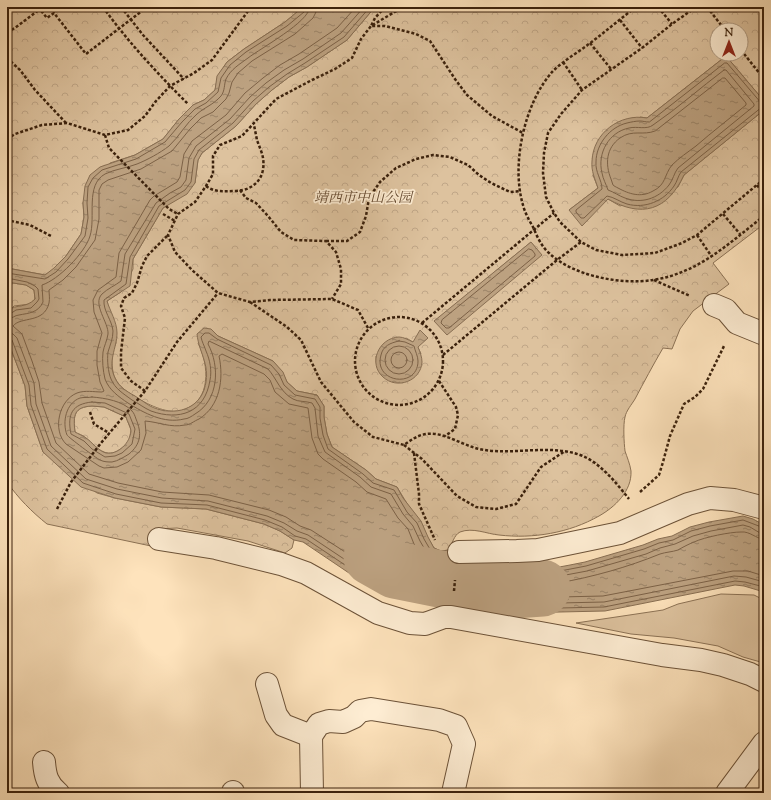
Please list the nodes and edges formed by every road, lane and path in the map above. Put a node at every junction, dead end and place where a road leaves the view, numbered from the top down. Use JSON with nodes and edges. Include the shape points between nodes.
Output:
{"nodes":[{"id":1,"x":103,"y":7,"type":"edge"},
{"id":2,"x":121,"y":7,"type":"edge"},
{"id":3,"x":147,"y":7,"type":"edge"},
{"id":4,"x":251,"y":7,"type":"edge"},
{"id":5,"x":385,"y":7,"type":"edge"},
{"id":6,"x":403,"y":7,"type":"edge"},
{"id":7,"x":636,"y":7,"type":"edge"},
{"id":8,"x":658,"y":7,"type":"edge"},
{"id":9,"x":696,"y":7,"type":"edge"},
{"id":10,"x":707,"y":7,"type":"edge"},
{"id":11,"x":39,"y":8,"type":"edge"},
{"id":12,"x":131,"y":19,"type":"junction"},
{"id":13,"x":620,"y":20,"type":"junction"},
{"id":14,"x":719,"y":22,"type":"edge"},
{"id":15,"x":672,"y":24,"type":"junction"},
{"id":16,"x":371,"y":26,"type":"junction"},
{"id":17,"x":119,"y":28,"type":"junction"},
{"id":18,"x":7,"y":32,"type":"edge"},
{"id":19,"x":590,"y":43,"type":"junction"},
{"id":20,"x":642,"y":48,"type":"junction"},
{"id":21,"x":7,"y":58,"type":"edge"},
{"id":22,"x":749,"y":60,"type":"edge"},
{"id":23,"x":563,"y":62,"type":"junction"},
{"id":24,"x":611,"y":69,"type":"junction"},
{"id":25,"x":184,"y":79,"type":"junction"},
{"id":26,"x":764,"y":79,"type":"edge"},
{"id":27,"x":170,"y":86,"type":"junction"},
{"id":28,"x":582,"y":90,"type":"junction"},
{"id":29,"x":188,"y":104,"type":"dead end"},
{"id":30,"x":67,"y":123,"type":"junction"},
{"id":31,"x":254,"y":124,"type":"junction"},
{"id":32,"x":523,"y":133,"type":"junction"},
{"id":33,"x":105,"y":135,"type":"junction"},
{"id":34,"x":7,"y":139,"type":"edge"},
{"id":35,"x":764,"y":178,"type":"edge"},
{"id":36,"x":756,"y":185,"type":"junction"},
{"id":37,"x":206,"y":186,"type":"junction"},
{"id":38,"x":240,"y":190,"type":"junction"},
{"id":39,"x":521,"y":191,"type":"junction"},
{"id":40,"x":764,"y":194,"type":"edge"},
{"id":41,"x":554,"y":213,"type":"junction"},
{"id":42,"x":163,"y":214,"type":"dead end"},
{"id":43,"x":178,"y":214,"type":"junction"},
{"id":44,"x":723,"y":214,"type":"junction"},
{"id":45,"x":764,"y":216,"type":"edge"},
{"id":46,"x":7,"y":218,"type":"edge"},
{"id":47,"x":175,"y":221,"type":"junction"},
{"id":48,"x":533,"y":229,"type":"junction"},
{"id":49,"x":740,"y":234,"type":"junction"},
{"id":50,"x":697,"y":235,"type":"junction"},
{"id":51,"x":51,"y":236,"type":"dead end"},
{"id":52,"x":168,"y":236,"type":"junction"},
{"id":53,"x":326,"y":241,"type":"junction"},
{"id":54,"x":581,"y":242,"type":"junction"},
{"id":55,"x":712,"y":257,"type":"junction"},
{"id":56,"x":557,"y":260,"type":"junction"},
{"id":57,"x":654,"y":280,"type":"junction"},
{"id":58,"x":218,"y":293,"type":"junction"},
{"id":59,"x":332,"y":300,"type":"junction"},
{"id":60,"x":250,"y":302,"type":"junction"},
{"id":61,"x":714,"y":305,"type":"joint"},
{"id":62,"x":422,"y":323,"type":"junction"},
{"id":63,"x":737,"y":323,"type":"junction"},
{"id":64,"x":368,"y":328,"type":"junction"},
{"id":65,"x":764,"y":334,"type":"edge"},
{"id":66,"x":443,"y":355,"type":"junction"},
{"id":67,"x":439,"y":380,"type":"junction"},
{"id":68,"x":145,"y":391,"type":"junction"},
{"id":69,"x":90,"y":412,"type":"dead end"},
{"id":70,"x":109,"y":433,"type":"junction"},
{"id":71,"x":445,"y":436,"type":"junction"},
{"id":72,"x":404,"y":445,"type":"junction"},
{"id":73,"x":565,"y":451,"type":"junction"},
{"id":74,"x":414,"y":453,"type":"junction"},
{"id":75,"x":631,"y":500,"type":"junction"},
{"id":76,"x":764,"y":508,"type":"edge"},
{"id":77,"x":57,"y":509,"type":"dead end"},
{"id":78,"x":639,"y":525,"type":"junction"},
{"id":79,"x":159,"y":539,"type":"dead end"},
{"id":80,"x":459,"y":552,"type":"joint"},
{"id":81,"x":455,"y":575,"type":"dead end"},
{"id":82,"x":453,"y":597,"type":"dead end"},
{"id":83,"x":764,"y":681,"type":"edge"},
{"id":84,"x":267,"y":684,"type":"dead end"},
{"id":85,"x":311,"y":736,"type":"junction"},
{"id":86,"x":764,"y":744,"type":"edge"},
{"id":87,"x":44,"y":762,"type":"dead end"},
{"id":88,"x":58,"y":793,"type":"edge"},
{"id":89,"x":312,"y":793,"type":"edge"},
{"id":90,"x":452,"y":793,"type":"edge"},
{"id":91,"x":727,"y":793,"type":"edge"}],
"edges":[{"from":1,"to":17,"type":"path"},
{"from":2,"to":12,"type":"path"},
{"from":3,"to":12,"type":"path"},
{"from":4,"to":25,"type":"path","via":[[212,60]]},
{"from":5,"to":16,"type":"path"},
{"from":6,"to":16,"type":"path"},
{"from":7,"to":13,"type":"path"},
{"from":8,"to":15,"type":"path"},
{"from":9,"to":15,"type":"path"},
{"from":10,"to":14,"type":"path"},
{"from":11,"to":17,"type":"path","via":[[47,18],[54,13],[86,54]]},
{"from":11,"to":18,"type":"path"},
{"from":12,"to":17,"type":"path"},
{"from":12,"to":25,"type":"path"},
{"from":13,"to":19,"type":"path"},
{"from":13,"to":20,"type":"path"},
{"from":15,"to":20,"type":"path"},
{"from":16,"to":31,"type":"path","via":[[352,58],[276,99]]},
{"from":16,"to":32,"type":"path","via":[[385,26],[416,34],[430,41],[467,95],[492,116]]},
{"from":17,"to":27,"type":"path"},
{"from":19,"to":23,"type":"path"},
{"from":19,"to":24,"type":"path"},
{"from":20,"to":24,"type":"path"},
{"from":21,"to":30,"type":"path"},
{"from":22,"to":26,"type":"path"},
{"from":23,"to":28,"type":"path"},
{"from":23,"to":32,"type":"path","via":[[552,72],[540,90],[531,107]]},
{"from":24,"to":28,"type":"path"},
{"from":25,"to":27,"type":"path"},
{"from":27,"to":29,"type":"path"},
{"from":27,"to":33,"type":"path","via":[[145,116],[128,130]]},
{"from":28,"to":41,"type":"path","via":[[560,114],[548,133],[543,172],[546,197]]},
{"from":30,"to":33,"type":"path"},
{"from":30,"to":34,"type":"path","via":[[42,125]]},
{"from":31,"to":37,"type":"path","via":[[242,136],[220,145],[213,156],[213,174]]},
{"from":31,"to":38,"type":"path","via":[[263,157],[263,169],[259,181],[251,188]]},
{"from":32,"to":39,"type":"path","via":[[518,174]]},
{"from":33,"to":43,"type":"path","via":[[109,148]]},
{"from":35,"to":36,"type":"path"},
{"from":36,"to":40,"type":"path"},
{"from":36,"to":44,"type":"path"},
{"from":37,"to":38,"type":"path","via":[[211,190]]},
{"from":37,"to":43,"type":"path","via":[[195,202]]},
{"from":38,"to":53,"type":"path","via":[[281,232],[294,240]]},
{"from":39,"to":48,"type":"path","via":[[523,204]]},
{"from":39,"to":53,"type":"path","via":[[510,192],[491,183],[468,165],[450,157],[433,155],[416,159],[396,168],[380,182],[369,198],[360,232],[346,241]]},
{"from":41,"to":48,"type":"path"},
{"from":41,"to":54,"type":"path"},
{"from":42,"to":47,"type":"path"},
{"from":43,"to":47,"type":"path"},
{"from":44,"to":49,"type":"path"},
{"from":44,"to":50,"type":"path"},
{"from":45,"to":49,"type":"path"},
{"from":46,"to":51,"type":"path","via":[[30,225]]},
{"from":47,"to":52,"type":"path"},
{"from":48,"to":56,"type":"path","via":[[541,243]]},
{"from":48,"to":62,"type":"path"},
{"from":49,"to":55,"type":"path"},
{"from":50,"to":54,"type":"path","via":[[655,253],[622,255],[596,250]]},
{"from":50,"to":55,"type":"path"},
{"from":52,"to":58,"type":"path","via":[[175,252]]},
{"from":52,"to":68,"type":"path","via":[[147,256],[135,288],[124,298],[121,306],[125,318],[121,368],[131,381]]},
{"from":53,"to":59,"type":"path","via":[[336,252],[341,268],[341,284]]},
{"from":54,"to":56,"type":"path"},
{"from":55,"to":57,"type":"path","via":[[675,275]]},
{"from":56,"to":57,"type":"path","via":[[572,269],[614,280]]},
{"from":56,"to":66,"type":"path"},
{"from":57,"to":61,"type":"path"},
{"from":58,"to":60,"type":"path"},
{"from":58,"to":68,"type":"path","via":[[177,342]]},
{"from":59,"to":60,"type":"path"},
{"from":59,"to":64,"type":"path","via":[[358,310]]},
{"from":60,"to":72,"type":"path","via":[[287,327],[301,340],[321,382],[354,422],[373,437]]},
{"from":61,"to":63,"type":"street","via":[[726,310]]},
{"from":62,"to":64,"type":"path","via":[[410,317],[395,316],[380,320]]},
{"from":62,"to":66,"type":"path","via":[[432,331]]},
{"from":63,"to":65,"type":"street"},
{"from":63,"to":75,"type":"path","via":[[703,389],[684,404],[670,436],[658,475]]},
{"from":64,"to":67,"type":"path","via":[[359,339],[354,354],[354,368],[369,394],[381,402],[409,404],[432,391]]},
{"from":66,"to":67,"type":"path","via":[[443,368]]},
{"from":67,"to":71,"type":"path","via":[[456,407],[458,415],[455,428]]},
{"from":68,"to":70,"type":"path"},
{"from":69,"to":70,"type":"path","via":[[94,424]]},
{"from":70,"to":77,"type":"path","via":[[71,482]]},
{"from":71,"to":72,"type":"path","via":[[427,434],[414,438]]},
{"from":71,"to":73,"type":"path","via":[[485,451]]},
{"from":72,"to":74,"type":"path"},
{"from":73,"to":74,"type":"path","via":[[541,467],[516,504],[496,509],[476,507],[457,496]]},
{"from":73,"to":75,"type":"path","via":[[585,457],[606,472]]},
{"from":74,"to":80,"type":"path","via":[[419,504],[426,522],[435,540]]},
{"from":75,"to":78,"type":"path"},
{"from":76,"to":78,"type":"street","via":[[734,500],[710,498],[688,504]]},
{"from":78,"to":80,"type":"street","via":[[620,533],[538,550]]},
{"from":79,"to":83,"type":"street","via":[[216,548],[281,564],[306,573],[378,613],[410,623],[425,624],[451,617],[701,660],[723,665]]},
{"from":81,"to":82,"type":"path"},
{"from":84,"to":85,"type":"street","via":[[276,715],[283,725]]},
{"from":85,"to":89,"type":"street"},
{"from":85,"to":90,"type":"street","via":[[319,724],[329,721],[343,722],[360,711],[371,709],[439,720],[456,726],[464,744]]},
{"from":86,"to":91,"type":"street"},
{"from":87,"to":88,"type":"street","via":[[45,777]]}]}
